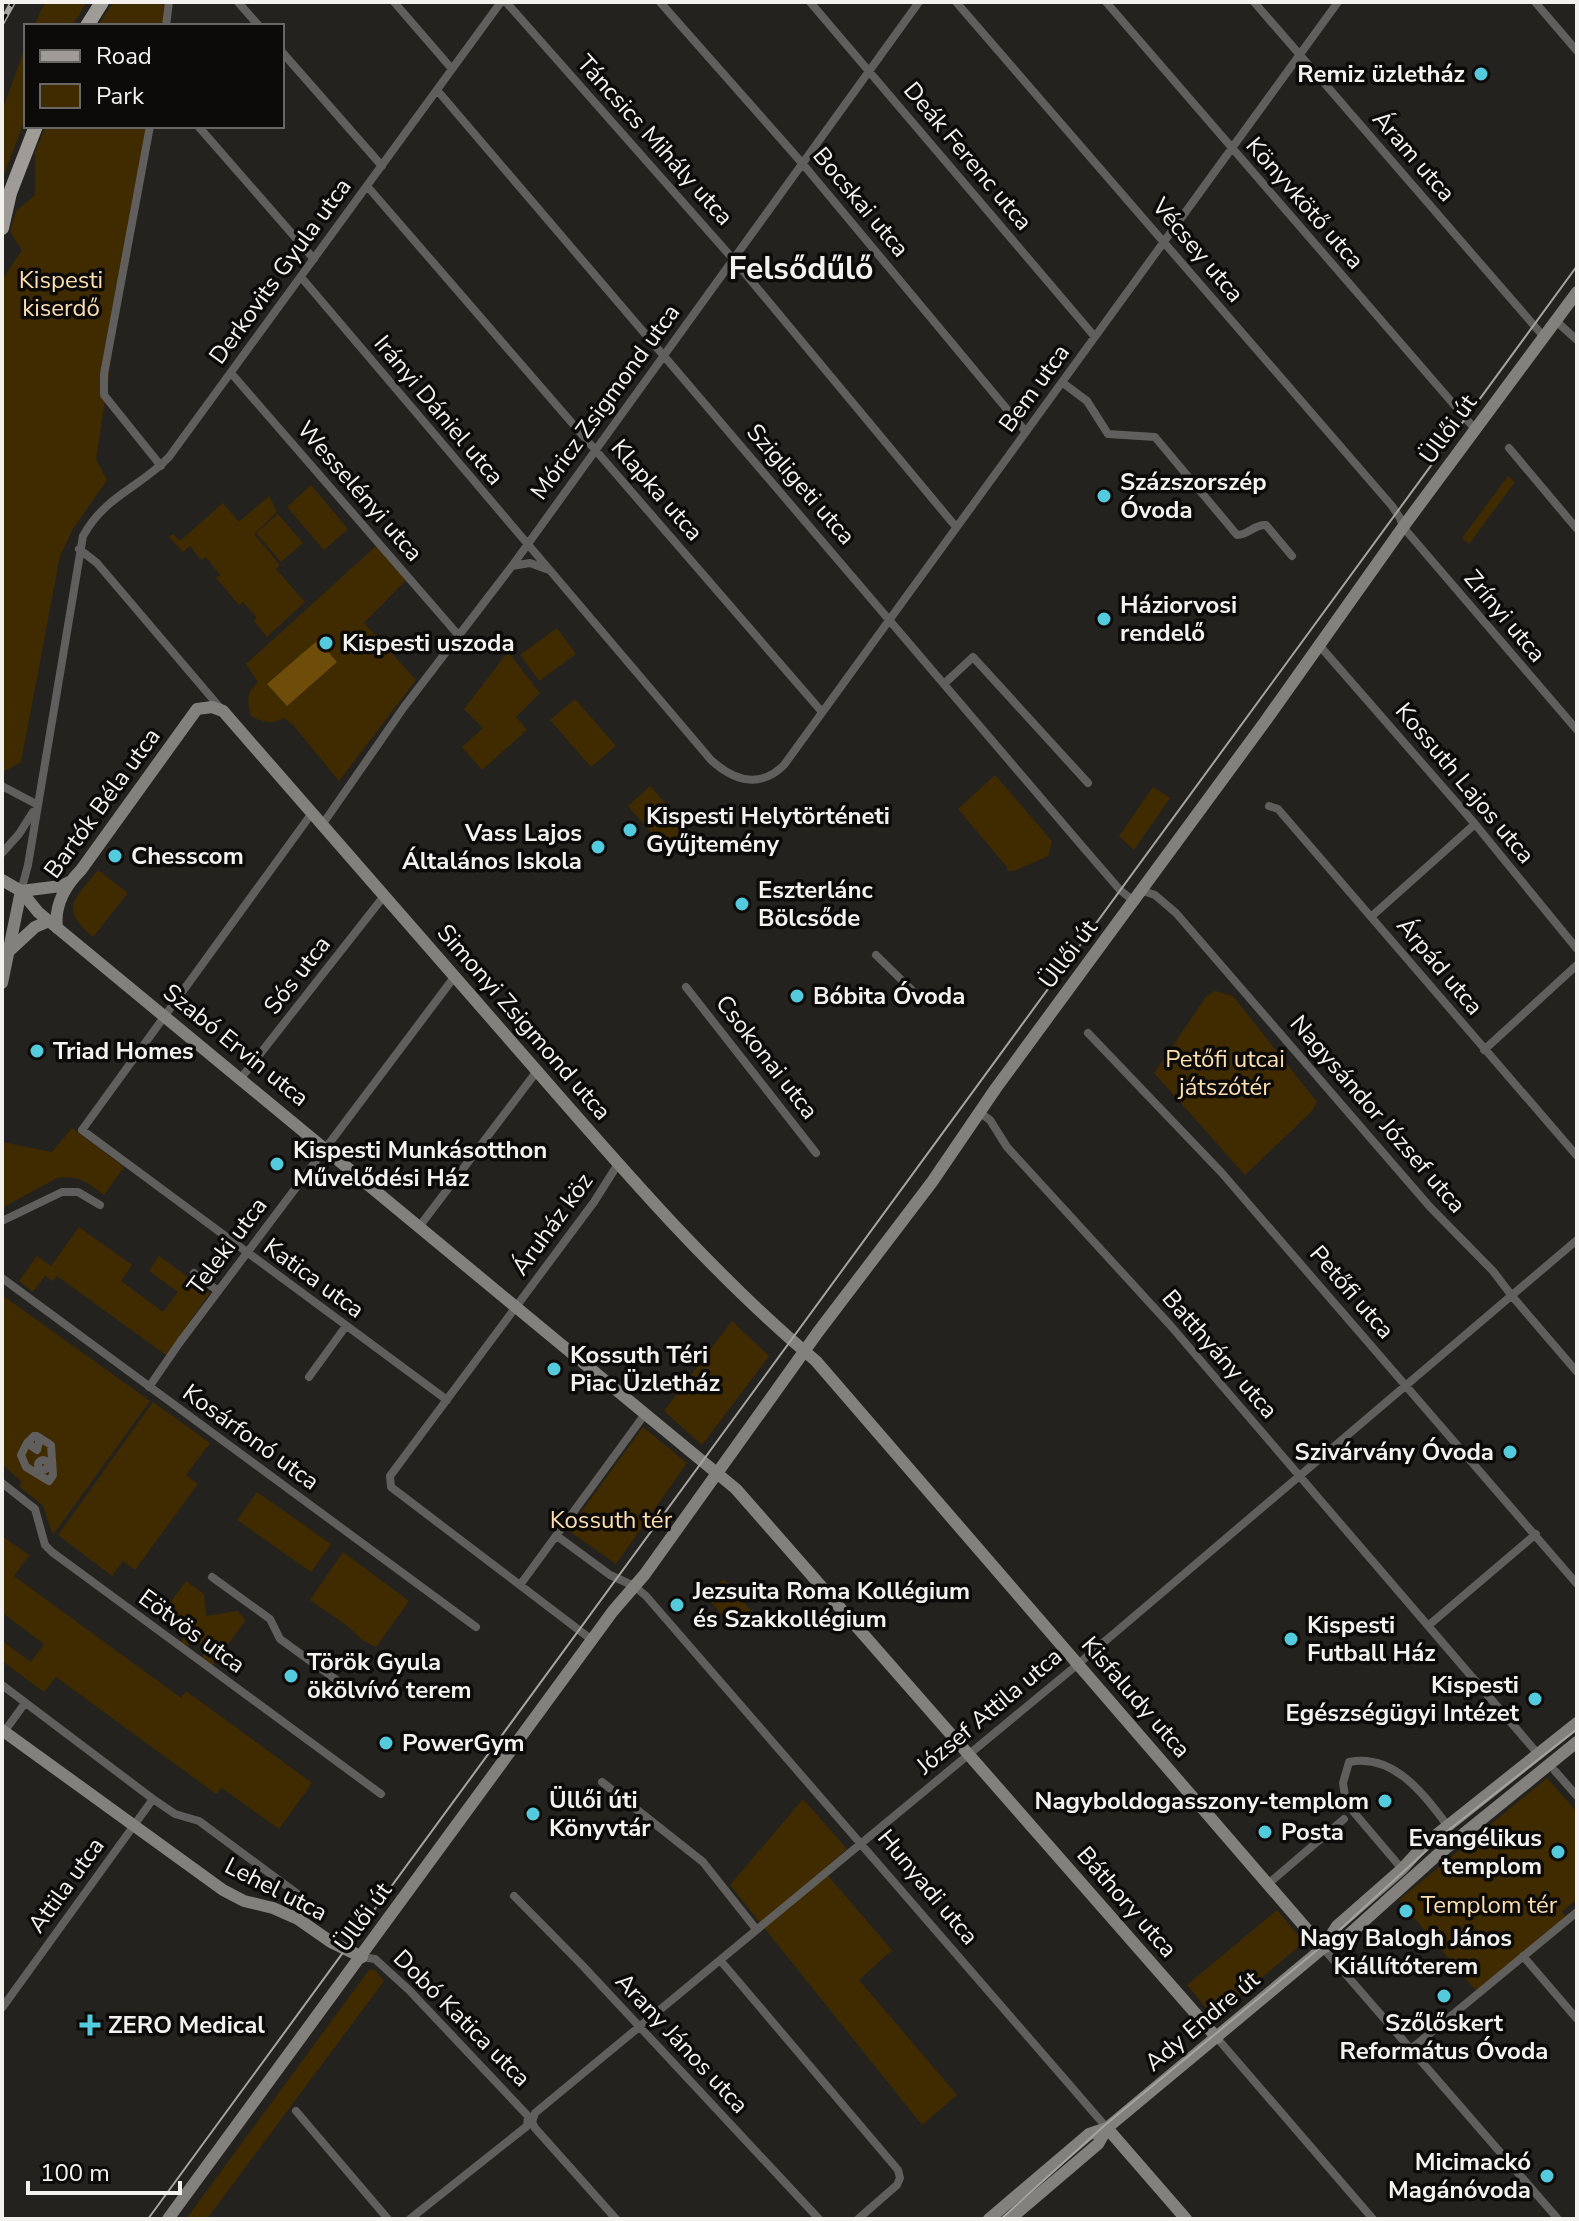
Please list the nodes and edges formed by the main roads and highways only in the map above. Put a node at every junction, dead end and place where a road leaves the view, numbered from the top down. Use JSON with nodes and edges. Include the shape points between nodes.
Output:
{"nodes":[{"id":1,"x":102,"y":2,"type":"edge"},
{"id":2,"x":88,"y":24,"type":"edge"},
{"id":3,"x":35,"y":128,"type":"edge"},
{"id":4,"x":2,"y":228,"type":"edge"},
{"id":5,"x":1577,"y":292,"type":"edge"},
{"id":6,"x":197,"y":709,"type":"joint"},
{"id":7,"x":2,"y":880,"type":"edge"},
{"id":8,"x":69,"y":882,"type":"junction"},
{"id":9,"x":21,"y":891,"type":"junction"},
{"id":10,"x":53,"y":924,"type":"junction"},
{"id":11,"x":2,"y":933,"type":"edge"},
{"id":12,"x":8,"y":952,"type":"junction"},
{"id":13,"x":2,"y":983,"type":"edge"},
{"id":14,"x":804,"y":1351,"type":"junction"},
{"id":15,"x":718,"y":1473,"type":"junction"},
{"id":16,"x":1577,"y":1723,"type":"edge"},
{"id":17,"x":3,"y":1731,"type":"edge"},
{"id":18,"x":1577,"y":1742,"type":"edge"},
{"id":19,"x":1323,"y":1948,"type":"junction"},
{"id":20,"x":362,"y":1957,"type":"junction"},
{"id":21,"x":1217,"y":2038,"type":"junction"},
{"id":22,"x":1107,"y":2128,"type":"junction"},
{"id":23,"x":168,"y":2219,"type":"edge"},
{"id":24,"x":989,"y":2219,"type":"edge"},
{"id":25,"x":1010,"y":2219,"type":"edge"},
{"id":26,"x":1186,"y":2219,"type":"edge"}],
"edges":[{"from":1,"to":2,"type":"main road"},
{"from":3,"to":4,"type":"main road"},
{"from":5,"to":14,"type":"main road","name":"Üllői út"},
{"from":6,"to":8,"type":"main road","name":"Bartók Béla utca"},
{"from":6,"to":14,"type":"main road","name":"Simonyi Zsigmond utca","via":[[223,711],[618,1164]]},
{"from":7,"to":9,"type":"main road","name":"Szabó Ervin utca"},
{"from":8,"to":9,"type":"main road"},
{"from":8,"to":10,"type":"main road","name":"Bartók Béla utca"},
{"from":9,"to":10,"type":"main road","name":"Szabó Ervin utca"},
{"from":9,"to":12,"type":"main road"},
{"from":10,"to":12,"type":"main road","via":[[35,927]]},
{"from":10,"to":15,"type":"main road","name":"Szabó Ervin utca"},
{"from":11,"to":12,"type":"main road"},
{"from":12,"to":13,"type":"main road"},
{"from":14,"to":15,"type":"main road","name":"Üllői út"},
{"from":14,"to":19,"type":"main road","name":"Kisfaludy utca"},
{"from":15,"to":20,"type":"main road","name":"Üllői út"},
{"from":15,"to":21,"type":"main road","name":"Báthory utca"},
{"from":16,"to":19,"type":"main road","name":"Ady Endre út","via":[[1447,1825],[1337,1926]]},
{"from":17,"to":20,"type":"main road","name":"Lehel utca","via":[[223,1890],[298,1919]]},
{"from":18,"to":19,"type":"main road","name":"Ady Endre út","via":[[1344,1939]]},
{"from":19,"to":21,"type":"main road","name":"Ady Endre út"},
{"from":20,"to":23,"type":"main road","name":"Üllői út"},
{"from":21,"to":22,"type":"main road","name":"Ady Endre út"},
{"from":22,"to":24,"type":"main road","name":"Ady Endre út","via":[[1089,2134]]},
{"from":22,"to":25,"type":"main road","name":"Ady Endre út","via":[[1098,2144]]},
{"from":22,"to":26,"type":"main road","name":"Hunyadi utca"}]}
